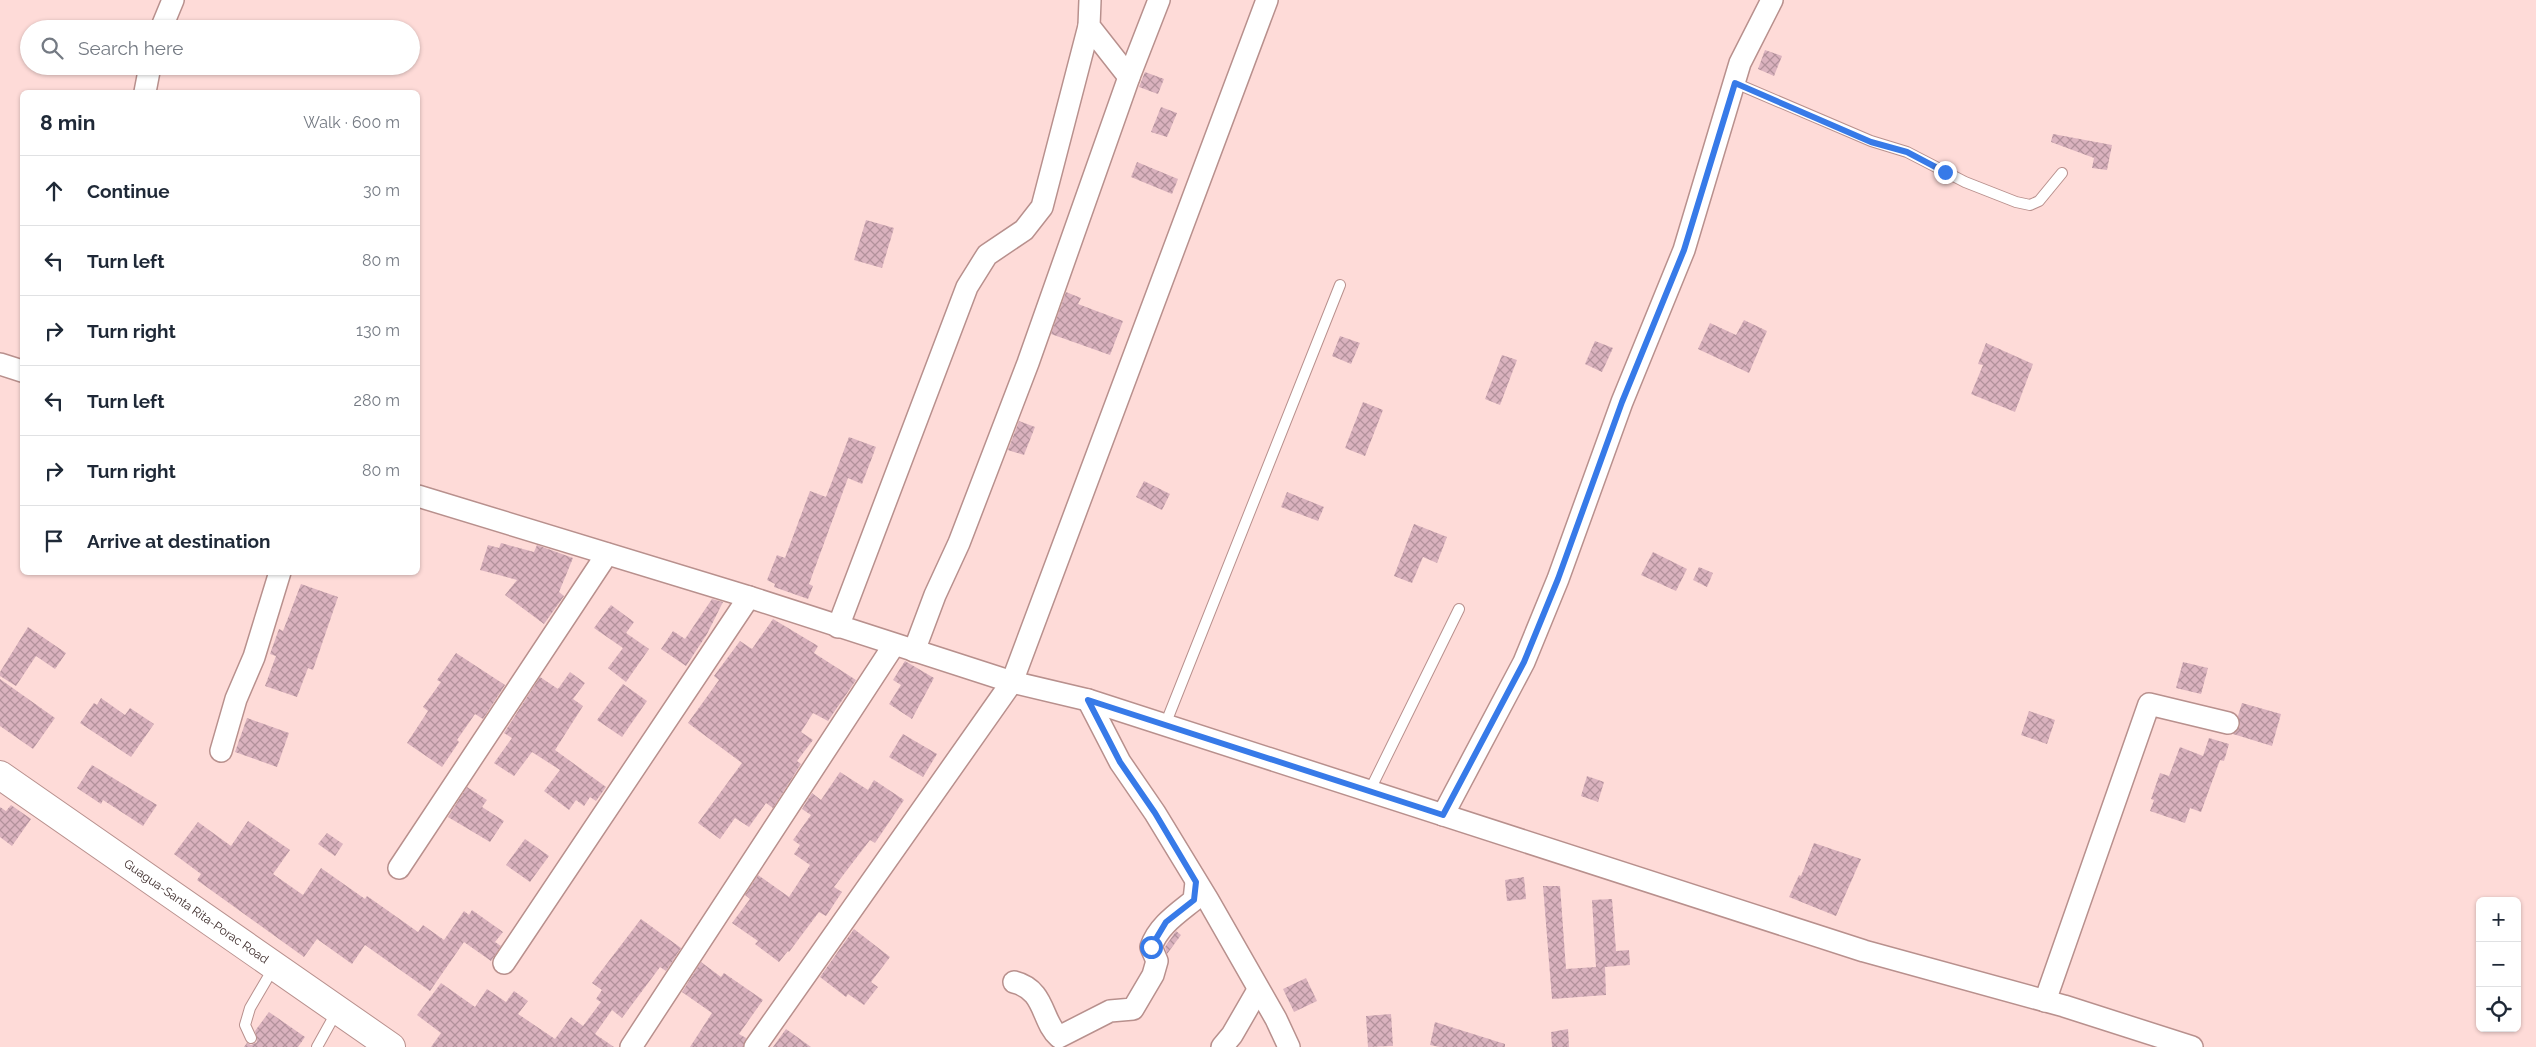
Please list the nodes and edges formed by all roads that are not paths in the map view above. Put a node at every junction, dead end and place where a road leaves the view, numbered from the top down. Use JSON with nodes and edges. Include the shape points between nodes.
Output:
{"nodes":[{"id":1,"x":173,"y":0,"type":"edge"},
{"id":2,"x":1090,"y":0,"type":"edge"},
{"id":3,"x":1159,"y":0,"type":"edge"},
{"id":4,"x":1268,"y":0,"type":"edge"},
{"id":5,"x":1772,"y":0,"type":"edge"},
{"id":6,"x":165,"y":20,"type":"edge"},
{"id":7,"x":1089,"y":26,"type":"junction"},
{"id":8,"x":148,"y":75,"type":"edge"},
{"id":9,"x":1129,"y":76,"type":"junction"},
{"id":10,"x":1735,"y":83,"type":"junction"},
{"id":11,"x":145,"y":90,"type":"edge"},
{"id":12,"x":2062,"y":173,"type":"dead end"},
{"id":13,"x":1340,"y":285,"type":"dead end"},
{"id":14,"x":0,"y":364,"type":"edge"},
{"id":15,"x":20,"y":370,"type":"edge"},
{"id":16,"x":420,"y":497,"type":"edge"},
{"id":17,"x":607,"y":554,"type":"junction"},
{"id":18,"x":279,"y":575,"type":"edge"},
{"id":19,"x":749,"y":597,"type":"junction"},
{"id":20,"x":1459,"y":609,"type":"dead end"},
{"id":21,"x":838,"y":627,"type":"junction"},
{"id":22,"x":904,"y":648,"type":"junction"},
{"id":23,"x":1012,"y":682,"type":"junction"},
{"id":24,"x":1088,"y":700,"type":"junction"},
{"id":25,"x":2228,"y":723,"type":"dead end"},
{"id":26,"x":1166,"y":725,"type":"junction"},
{"id":27,"x":221,"y":751,"type":"dead end"},
{"id":28,"x":0,"y":775,"type":"edge"},
{"id":29,"x":1370,"y":790,"type":"junction"},
{"id":30,"x":1443,"y":815,"type":"junction"},
{"id":31,"x":399,"y":868,"type":"dead end"},
{"id":32,"x":1196,"y":882,"type":"junction"},
{"id":33,"x":504,"y":963,"type":"dead end"},
{"id":34,"x":275,"y":966,"type":"junction"},
{"id":35,"x":1014,"y":982,"type":"dead end"},
{"id":36,"x":1258,"y":990,"type":"junction"},
{"id":37,"x":2045,"y":1000,"type":"junction"},
{"id":38,"x":338,"y":1010,"type":"junction"},
{"id":39,"x":251,"y":1038,"type":"dead end"},
{"id":40,"x":317,"y":1047,"type":"edge"},
{"id":41,"x":391,"y":1047,"type":"edge"},
{"id":42,"x":630,"y":1047,"type":"edge"},
{"id":43,"x":755,"y":1047,"type":"edge"},
{"id":44,"x":1222,"y":1047,"type":"edge"},
{"id":45,"x":1289,"y":1047,"type":"edge"},
{"id":46,"x":2192,"y":1047,"type":"edge"}],
"edges":[{"from":1,"to":6,"type":"street"},
{"from":2,"to":7,"type":"street"},
{"from":3,"to":9,"type":"street"},
{"from":4,"to":23,"type":"street"},
{"from":5,"to":10,"type":"street","via":[[1740,63]]},
{"from":7,"to":9,"type":"street"},
{"from":7,"to":21,"type":"street","via":[[1042,207],[1024,230],[987,255],[967,287]]},
{"from":8,"to":11,"type":"street"},
{"from":9,"to":22,"type":"street","via":[[1028,362],[959,543],[935,595]]},
{"from":10,"to":12,"type":"lane","via":[[1871,142],[1907,152],[1965,182],[2016,202],[2030,205],[2039,201]]},
{"from":10,"to":30,"type":"street","via":[[1684,250],[1622,402],[1550,598],[1524,662]]},
{"from":13,"to":26,"type":"lane"},
{"from":14,"to":15,"type":"street"},
{"from":16,"to":17,"type":"street"},
{"from":17,"to":19,"type":"street"},
{"from":17,"to":31,"type":"street"},
{"from":18,"to":27,"type":"street"},
{"from":19,"to":21,"type":"street"},
{"from":19,"to":33,"type":"street"},
{"from":20,"to":29,"type":"lane"},
{"from":21,"to":22,"type":"street"},
{"from":22,"to":23,"type":"street"},
{"from":22,"to":42,"type":"street"},
{"from":23,"to":24,"type":"street"},
{"from":23,"to":43,"type":"street"},
{"from":24,"to":26,"type":"street"},
{"from":24,"to":32,"type":"street","via":[[1120,762]]},
{"from":25,"to":37,"type":"street","via":[[2149,704]]},
{"from":26,"to":29,"type":"street"},
{"from":28,"to":34,"type":"main road","name":"Guagua-Santa Rita-Porac Road"},
{"from":29,"to":30,"type":"street"},
{"from":30,"to":37,"type":"street","via":[[1864,951]]},
{"from":32,"to":35,"type":"street","via":[[1194,900],[1166,922],[1152,942],[1157,961],[1153,975],[1133,1008],[1110,1011],[1059,1037],[1034,992]]},
{"from":32,"to":36,"type":"street"},
{"from":34,"to":38,"type":"main road","name":"Guagua-Santa Rita-Porac Road"},
{"from":34,"to":39,"type":"lane","via":[[250,1008],[245,1025]]},
{"from":36,"to":44,"type":"street"},
{"from":36,"to":45,"type":"street"},
{"from":37,"to":46,"type":"street"},
{"from":38,"to":40,"type":"lane"},
{"from":38,"to":41,"type":"main road","name":"Guagua-Santa Rita-Porac Road"}]}
